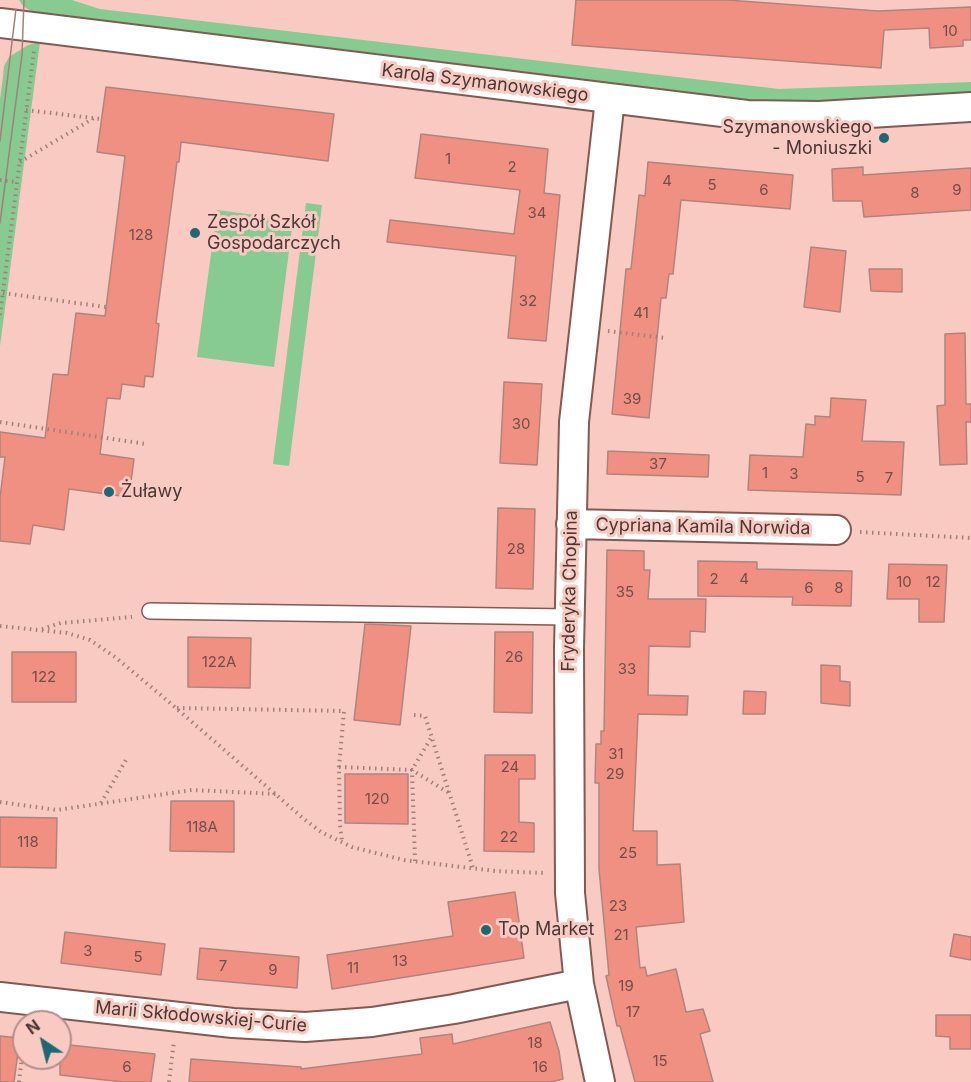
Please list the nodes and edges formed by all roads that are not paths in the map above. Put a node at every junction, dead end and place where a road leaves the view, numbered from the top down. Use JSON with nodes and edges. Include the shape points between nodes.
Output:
{"nodes":[{"id":1,"x":0,"y":23,"type":"edge"},
{"id":2,"x":610,"y":99,"type":"junction"},
{"id":3,"x":971,"y":107,"type":"edge"},
{"id":4,"x":571,"y":524,"type":"junction"},
{"id":5,"x":836,"y":530,"type":"road end"},
{"id":6,"x":150,"y":611,"type":"road end"},
{"id":7,"x":569,"y":617,"type":"junction"},
{"id":8,"x":579,"y":984,"type":"junction"},
{"id":9,"x":0,"y":997,"type":"edge"},
{"id":10,"x":600,"y":1082,"type":"edge"}],
"edges":[{"from":1,"to":2,"type":"street","name":"Karola Szymanowskiego"},
{"from":2,"to":3,"type":"street","name":"Karola Szymanowskiego","via":[[799,117]]},
{"from":2,"to":4,"type":"street","name":"Fryderyka Chopina","via":[[574,422]]},
{"from":4,"to":5,"type":"street","name":"Cypriana Kamila Norwida"},
{"from":4,"to":7,"type":"street","name":"Fryderyka Chopina"},
{"from":6,"to":7,"type":"lane"},
{"from":7,"to":8,"type":"street","name":"Fryderyka Chopina","via":[[570,874]]},
{"from":8,"to":9,"type":"street","name":"Marii Skłodowskiej-Curie","via":[[454,1009],[305,1027],[233,1023]]},
{"from":8,"to":10,"type":"street","name":"Fryderyka Chopina"}]}
